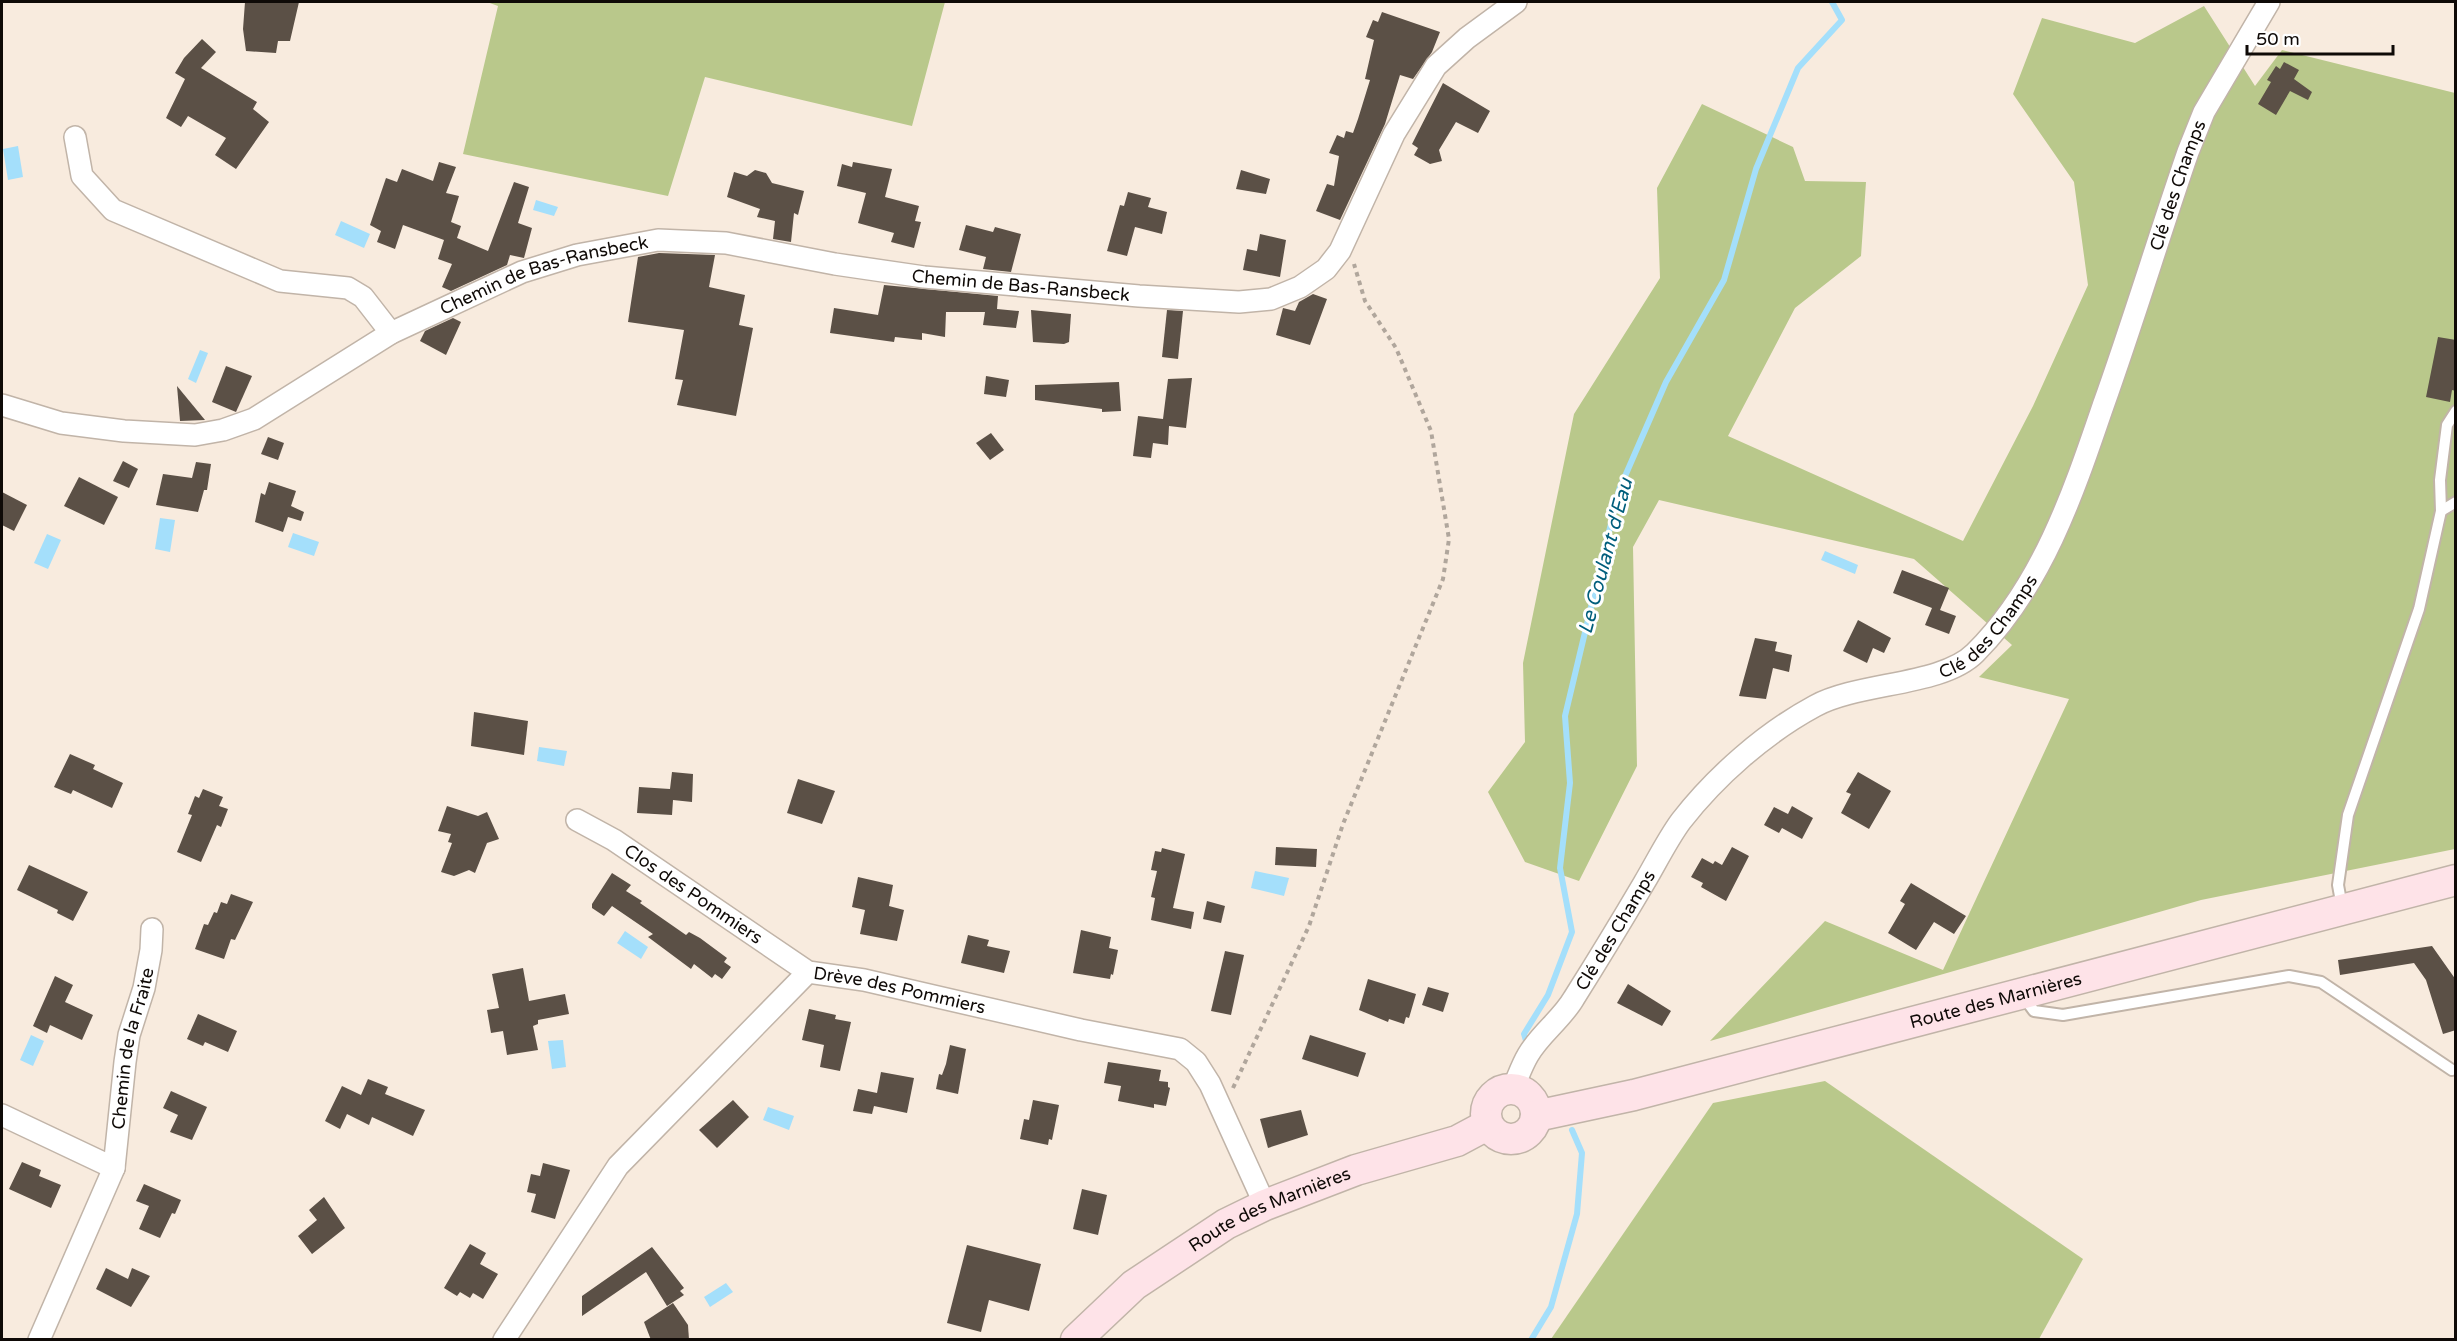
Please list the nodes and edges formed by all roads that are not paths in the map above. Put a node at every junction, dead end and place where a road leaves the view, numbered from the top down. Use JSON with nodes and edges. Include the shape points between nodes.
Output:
{"nodes":[{"id":1,"x":1516,"y":2,"type":"edge"},
{"id":2,"x":2269,"y":2,"type":"edge"},
{"id":3,"x":75,"y":137,"type":"dead end"},
{"id":4,"x":391,"y":333,"type":"junction"},
{"id":5,"x":2,"y":405,"type":"edge"},
{"id":6,"x":2456,"y":411,"type":"edge"},
{"id":7,"x":2456,"y":502,"type":"edge"},
{"id":8,"x":2441,"y":511,"type":"junction"},
{"id":9,"x":577,"y":820,"type":"dead end"},
{"id":10,"x":2456,"y":880,"type":"edge"},
{"id":11,"x":2342,"y":910,"type":"junction"},
{"id":12,"x":152,"y":929,"type":"dead end"},
{"id":13,"x":808,"y":972,"type":"junction"},
{"id":14,"x":2021,"y":994,"type":"junction"},
{"id":15,"x":2452,"y":1070,"type":"dead end"},
{"id":16,"x":1513,"y":1088,"type":"junction"},
{"id":17,"x":2,"y":1116,"type":"edge"},
{"id":18,"x":1536,"y":1116,"type":"junction"},
{"id":19,"x":1487,"y":1125,"type":"junction"},
{"id":20,"x":114,"y":1168,"type":"junction"},
{"id":21,"x":1265,"y":1205,"type":"junction"},
{"id":22,"x":39,"y":1340,"type":"edge"},
{"id":23,"x":504,"y":1340,"type":"edge"},
{"id":24,"x":1076,"y":1340,"type":"edge"}],
"edges":[{"from":1,"to":4,"type":"street","name":"Chemin de Bas-Ransbeck","via":[[1436,66],[1394,134],[1340,251],[1326,269],[1300,287],[1271,299],[1239,302],[924,277],[726,243],[658,240],[549,262]]},
{"from":2,"to":16,"type":"street","name":"Clé des Champs","via":[[2196,132],[2081,469],[2054,535],[2020,598],[1994,633],[1962,663],[1945,671],[1846,693],[1817,704],[1752,750],[1706,791],[1679,823],[1571,1003],[1528,1054]]},
{"from":3,"to":4,"type":"street","via":[[82,176],[113,210],[280,281],[348,288],[363,297]]},
{"from":4,"to":5,"type":"street","name":"Chemin de Bas-Ransbeck","via":[[254,419],[214,431],[186,435],[124,431],[61,423]]},
{"from":6,"to":8,"type":"lane","via":[[2447,425],[2440,480]]},
{"from":7,"to":8,"type":"lane"},
{"from":8,"to":11,"type":"lane","via":[[2419,609],[2348,815],[2338,885]]},
{"from":9,"to":13,"type":"street","name":"Clos des Pommiers","via":[[614,840]]},
{"from":10,"to":11,"type":"street","name":"Route des Marnières"},
{"from":11,"to":14,"type":"street","name":"Route des Marnières"},
{"from":12,"to":20,"type":"street","name":"Chemin de la Fraite","via":[[144,988],[129,1035]]},
{"from":13,"to":21,"type":"street","name":"Drève des Pommiers","via":[[864,980],[1180,1049],[1201,1068]]},
{"from":13,"to":23,"type":"street","name":"Drève des Pommiers","via":[[618,1166]]},
{"from":14,"to":15,"type":"lane","via":[[2034,1011],[2063,1015],[2301,976],[2321,982]]},
{"from":14,"to":18,"type":"street","name":"Route des Marnières","via":[[1634,1095]]},
{"from":16,"to":18,"type":"street","via":[[1530,1098]]},
{"from":16,"to":19,"type":"street","via":[[1500,1090],[1489,1099]]},
{"from":17,"to":20,"type":"street"},
{"from":18,"to":19,"type":"street","via":[[1533,1127],[1515,1139],[1494,1134]]},
{"from":19,"to":21,"type":"street","name":"Route des Marnières","via":[[1457,1141],[1356,1170]]},
{"from":20,"to":22,"type":"street","name":"Chemin de la Fraite"},
{"from":21,"to":24,"type":"street","name":"Route des Marnières","via":[[1226,1224],[1134,1285]]}]}
